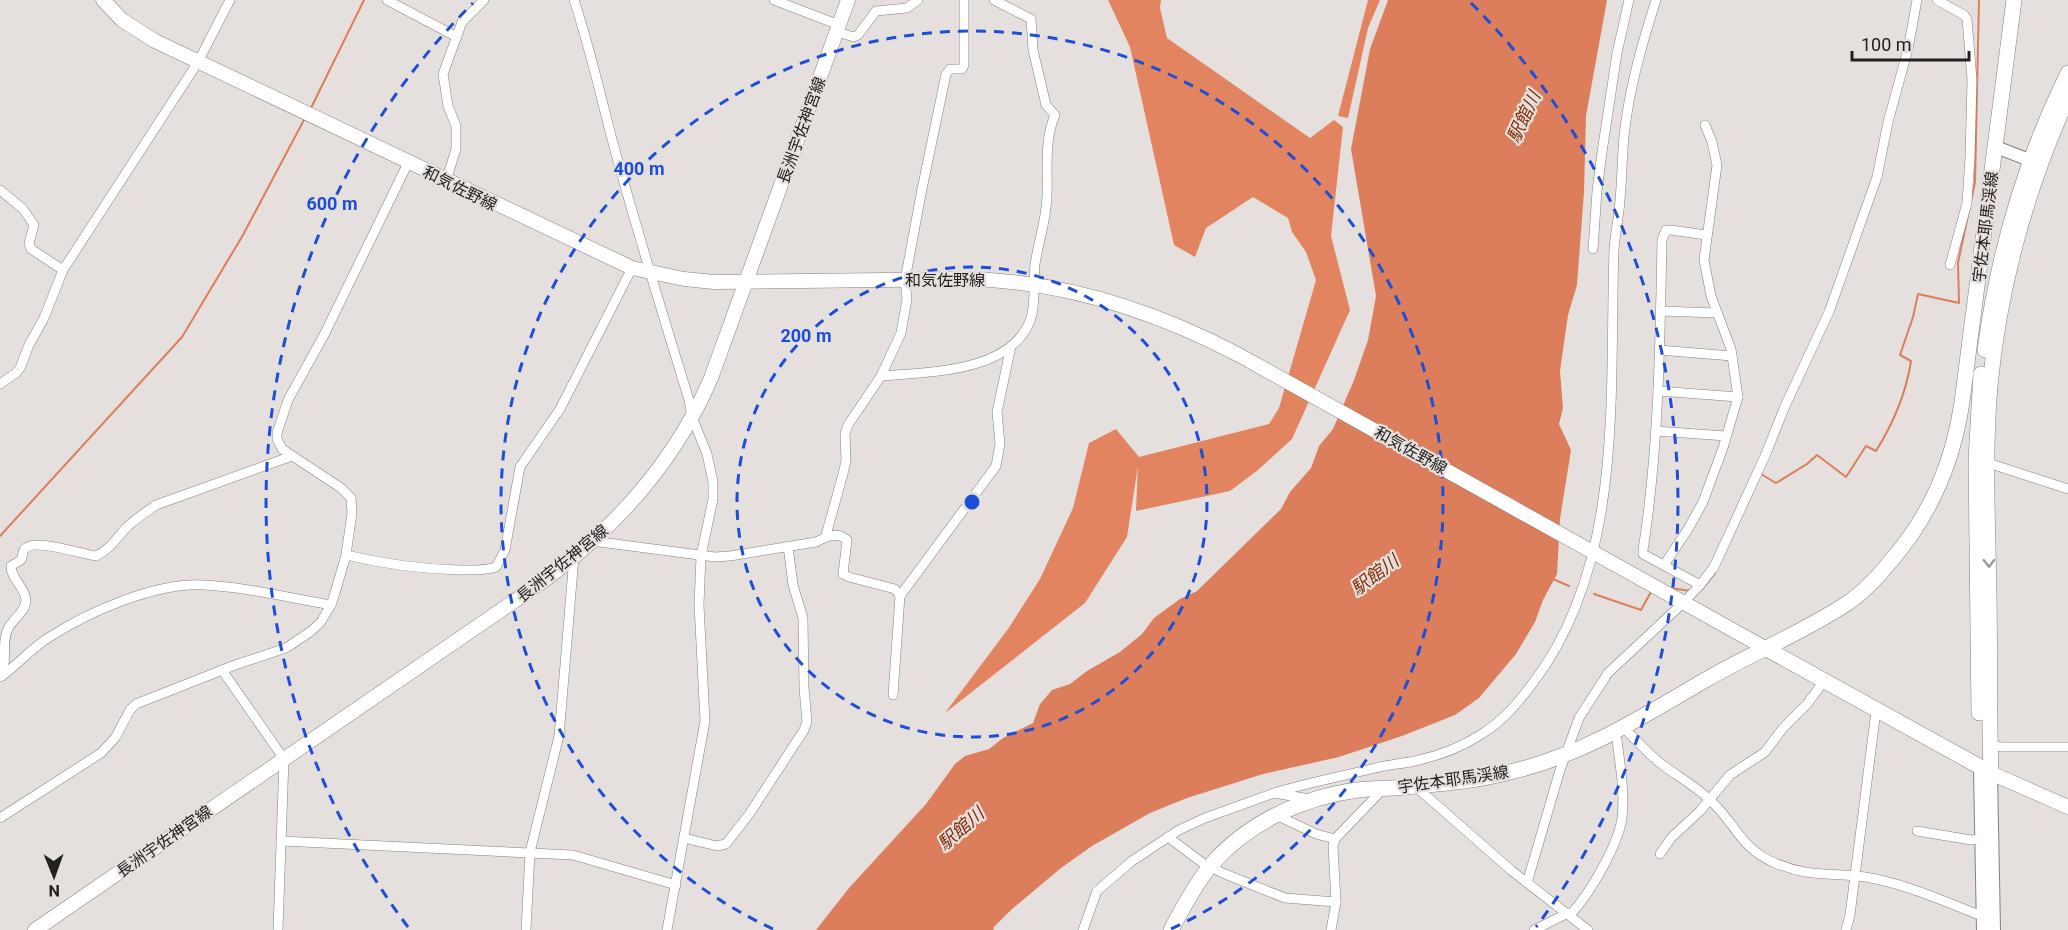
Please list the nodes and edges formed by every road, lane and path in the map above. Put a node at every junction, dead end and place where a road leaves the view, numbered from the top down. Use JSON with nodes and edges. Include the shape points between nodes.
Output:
{"nodes":[{"id":1,"x":103,"y":0,"type":"edge"},
{"id":2,"x":230,"y":0,"type":"edge"},
{"id":3,"x":387,"y":0,"type":"edge"},
{"id":4,"x":484,"y":0,"type":"edge"},
{"id":5,"x":574,"y":0,"type":"edge"},
{"id":6,"x":774,"y":0,"type":"edge"},
{"id":7,"x":848,"y":0,"type":"edge"},
{"id":8,"x":918,"y":0,"type":"edge"},
{"id":9,"x":964,"y":0,"type":"edge"},
{"id":10,"x":994,"y":0,"type":"edge"},
{"id":11,"x":1629,"y":0,"type":"edge"},
{"id":12,"x":1656,"y":0,"type":"edge"},
{"id":13,"x":1917,"y":0,"type":"edge"},
{"id":14,"x":1937,"y":0,"type":"edge"},
{"id":15,"x":2014,"y":0,"type":"edge"},
{"id":16,"x":838,"y":28,"type":"junction"},
{"id":17,"x":457,"y":37,"type":"junction"},
{"id":18,"x":198,"y":62,"type":"junction"},
{"id":19,"x":2068,"y":73,"type":"edge"},
{"id":20,"x":2068,"y":97,"type":"edge"},
{"id":21,"x":1705,"y":124,"type":"dead end"},
{"id":22,"x":1996,"y":147,"type":"junction"},
{"id":23,"x":2036,"y":162,"type":"junction"},
{"id":24,"x":408,"y":163,"type":"junction"},
{"id":25,"x":446,"y":181,"type":"junction"},
{"id":26,"x":0,"y":190,"type":"edge"},
{"id":27,"x":1706,"y":235,"type":"junction"},
{"id":28,"x":1593,"y":249,"type":"dead end"},
{"id":29,"x":1950,"y":266,"type":"dead end"},
{"id":30,"x":632,"y":268,"type":"junction"},
{"id":31,"x":63,"y":270,"type":"junction"},
{"id":32,"x":649,"y":273,"type":"junction"},
{"id":33,"x":905,"y":280,"type":"junction"},
{"id":34,"x":745,"y":282,"type":"junction"},
{"id":35,"x":1033,"y":285,"type":"junction"},
{"id":36,"x":1661,"y":311,"type":"junction"},
{"id":37,"x":1717,"y":313,"type":"junction"},
{"id":38,"x":1011,"y":346,"type":"junction"},
{"id":39,"x":1659,"y":350,"type":"junction"},
{"id":40,"x":1732,"y":356,"type":"junction"},
{"id":41,"x":881,"y":376,"type":"junction"},
{"id":42,"x":0,"y":384,"type":"edge"},
{"id":43,"x":1658,"y":391,"type":"junction"},
{"id":44,"x":1738,"y":398,"type":"junction"},
{"id":45,"x":692,"y":417,"type":"junction"},
{"id":46,"x":1656,"y":432,"type":"junction"},
{"id":47,"x":1726,"y":436,"type":"junction"},
{"id":48,"x":1952,"y":454,"type":"junction"},
{"id":49,"x":292,"y":456,"type":"junction"},
{"id":50,"x":1982,"y":461,"type":"junction"},
{"id":51,"x":2068,"y":489,"type":"edge"},
{"id":52,"x":826,"y":535,"type":"junction"},
{"id":53,"x":592,"y":541,"type":"junction"},
{"id":54,"x":788,"y":546,"type":"junction"},
{"id":55,"x":1591,"y":550,"type":"junction"},
{"id":56,"x":346,"y":555,"type":"junction"},
{"id":57,"x":701,"y":556,"type":"junction"},
{"id":58,"x":574,"y":557,"type":"junction"},
{"id":59,"x":1664,"y":565,"type":"junction"},
{"id":60,"x":1700,"y":585,"type":"junction"},
{"id":61,"x":900,"y":596,"type":"junction"},
{"id":62,"x":1683,"y":603,"type":"junction"},
{"id":63,"x":331,"y":605,"type":"junction"},
{"id":64,"x":3,"y":643,"type":"edge"},
{"id":65,"x":1765,"y":648,"type":"junction"},
{"id":66,"x":222,"y":670,"type":"junction"},
{"id":67,"x":0,"y":677,"type":"edge"},
{"id":68,"x":1824,"y":681,"type":"junction"},
{"id":69,"x":893,"y":695,"type":"dead end"},
{"id":70,"x":1876,"y":711,"type":"junction"},
{"id":71,"x":1619,"y":730,"type":"junction"},
{"id":72,"x":1990,"y":746,"type":"junction"},
{"id":73,"x":2068,"y":747,"type":"edge"},
{"id":74,"x":1566,"y":754,"type":"junction"},
{"id":75,"x":284,"y":759,"type":"junction"},
{"id":76,"x":1986,"y":771,"type":"junction"},
{"id":77,"x":1414,"y":786,"type":"junction"},
{"id":78,"x":1384,"y":788,"type":"junction"},
{"id":79,"x":1274,"y":793,"type":"junction"},
{"id":80,"x":1710,"y":799,"type":"junction"},
{"id":81,"x":1313,"y":800,"type":"junction"},
{"id":82,"x":2068,"y":807,"type":"edge"},
{"id":83,"x":1276,"y":815,"type":"junction"},
{"id":84,"x":0,"y":818,"type":"edge"},
{"id":85,"x":1917,"y":831,"type":"dead end"},
{"id":86,"x":1168,"y":837,"type":"junction"},
{"id":87,"x":684,"y":838,"type":"junction"},
{"id":88,"x":1335,"y":839,"type":"junction"},
{"id":89,"x":1982,"y":839,"type":"junction"},
{"id":90,"x":281,"y":841,"type":"junction"},
{"id":91,"x":530,"y":852,"type":"junction"},
{"id":92,"x":1660,"y":854,"type":"dead end"},
{"id":93,"x":1210,"y":867,"type":"junction"},
{"id":94,"x":1855,"y":876,"type":"junction"},
{"id":95,"x":1527,"y":883,"type":"junction"},
{"id":96,"x":676,"y":885,"type":"junction"},
{"id":97,"x":1336,"y":902,"type":"junction"},
{"id":98,"x":1569,"y":914,"type":"junction"},
{"id":99,"x":1983,"y":914,"type":"junction"},
{"id":100,"x":35,"y":930,"type":"edge"},
{"id":101,"x":278,"y":930,"type":"edge"},
{"id":102,"x":526,"y":930,"type":"edge"},
{"id":103,"x":667,"y":930,"type":"edge"},
{"id":104,"x":1083,"y":930,"type":"edge"},
{"id":105,"x":1171,"y":930,"type":"edge"},
{"id":106,"x":1331,"y":930,"type":"edge"},
{"id":107,"x":1534,"y":930,"type":"edge"},
{"id":108,"x":1588,"y":930,"type":"edge"},
{"id":109,"x":1845,"y":930,"type":"edge"},
{"id":110,"x":1983,"y":930,"type":"edge"},
{"id":111,"x":1994,"y":930,"type":"edge"}],
"edges":[{"from":1,"to":18,"type":"main road","name":"和気佐野線","via":[[130,26]]},
{"from":2,"to":18,"type":"street"},
{"from":3,"to":17,"type":"street"},
{"from":4,"to":17,"type":"street","via":[[465,17]]},
{"from":5,"to":32,"type":"street"},
{"from":6,"to":16,"type":"street"},
{"from":7,"to":16,"type":"main road","name":"長洲宇佐神宮線"},
{"from":8,"to":16,"type":"street","via":[[906,8],[876,11],[854,37]]},
{"from":9,"to":33,"type":"street","via":[[964,65],[946,74]]},
{"from":10,"to":35,"type":"street","via":[[1031,19],[1033,50],[1046,105],[1055,115],[1048,134],[1046,214]]},
{"from":11,"to":28,"type":"street","via":[[1596,190]]},
{"from":12,"to":55,"type":"street","via":[[1640,51],[1624,133],[1614,248],[1607,462]]},
{"from":13,"to":60,"type":"street","via":[[1877,177],[1839,286],[1714,567]]},
{"from":14,"to":29,"type":"street","via":[[1967,19],[1972,80],[1966,203]]},
{"from":15,"to":22,"type":"main road","name":"宇佐本耶馬渓線"},
{"from":16,"to":34,"type":"main road","name":"長洲宇佐神宮線"},
{"from":17,"to":25,"type":"street","via":[[443,74],[456,126],[456,149]]},
{"from":18,"to":24,"type":"main road","name":"和気佐野線"},
{"from":18,"to":31,"type":"street"},
{"from":19,"to":23,"type":"main road","name":"宇佐本耶馬渓線"},
{"from":20,"to":23,"type":"main road","name":"宇佐本耶馬渓線"},
{"from":21,"to":27,"type":"street","via":[[1718,165]]},
{"from":22,"to":23,"type":"street"},
{"from":22,"to":48,"type":"main road","name":"宇佐本耶馬渓線"},
{"from":23,"to":50,"type":"main road","name":"宇佐本耶馬渓線","via":[[2013,214],[1994,291],[1981,378]]},
{"from":24,"to":25,"type":"main road","name":"和気佐野線"},
{"from":24,"to":49,"type":"street","via":[[288,400],[277,439]]},
{"from":25,"to":30,"type":"main road","name":"和気佐野線"},
{"from":26,"to":31,"type":"street","via":[[23,209],[34,225],[31,249]]},
{"from":27,"to":36,"type":"street","via":[[1666,230]]},
{"from":27,"to":37,"type":"street","via":[[1705,266]]},
{"from":30,"to":32,"type":"main road","name":"和気佐野線"},
{"from":30,"to":56,"type":"street","via":[[560,410],[520,467],[505,550],[496,567],[428,569],[386,565]]},
{"from":31,"to":42,"type":"street","via":[[20,368]]},
{"from":32,"to":34,"type":"main road","name":"和気佐野線","via":[[702,282]]},
{"from":32,"to":45,"type":"street"},
{"from":33,"to":34,"type":"main road","name":"和気佐野線"},
{"from":33,"to":35,"type":"main road","name":"和気佐野線","via":[[975,279]]},
{"from":33,"to":41,"type":"street","via":[[907,299],[901,333]]},
{"from":34,"to":45,"type":"main road","name":"長洲宇佐神宮線","via":[[711,378]]},
{"from":35,"to":38,"type":"street","via":[[1031,317]]},
{"from":35,"to":55,"type":"main road","name":"和気佐野線","via":[[1087,295],[1168,321],[1219,344]]},
{"from":36,"to":37,"type":"street"},
{"from":36,"to":39,"type":"street"},
{"from":37,"to":40,"type":"street"},
{"from":38,"to":41,"type":"street","via":[[988,359],[956,369]]},
{"from":38,"to":61,"type":"street","via":[[997,412],[1000,444],[996,466]]},
{"from":39,"to":40,"type":"street"},
{"from":39,"to":43,"type":"street"},
{"from":40,"to":44,"type":"street"},
{"from":41,"to":52,"type":"street","via":[[848,425],[845,468]]},
{"from":43,"to":44,"type":"street"},
{"from":43,"to":46,"type":"street"},
{"from":44,"to":47,"type":"street"},
{"from":45,"to":53,"type":"main road","name":"長洲宇佐神宮線","via":[[651,478]]},
{"from":45,"to":57,"type":"street","via":[[713,482]]},
{"from":46,"to":47,"type":"street"},
{"from":46,"to":59,"type":"street","via":[[1643,554]]},
{"from":47,"to":59,"type":"street","via":[[1703,502]]},
{"from":48,"to":50,"type":"main road"},
{"from":48,"to":65,"type":"main road","name":"宇佐本耶馬渓線","via":[[1927,511],[1879,576],[1845,605]]},
{"from":49,"to":56,"type":"street","via":[[351,498]]},
{"from":49,"to":64,"type":"street","via":[[156,506],[140,515],[109,548],[96,556],[51,546],[27,547],[21,560],[10,566],[24,592],[25,607],[8,627]]},
{"from":50,"to":51,"type":"street"},
{"from":50,"to":72,"type":"main road","name":"宇佐本耶馬渓線","one_way":true},
{"from":50,"to":76,"type":"main road","name":"宇佐本耶馬渓線"},
{"from":52,"to":54,"type":"street","via":[[816,542]]},
{"from":52,"to":61,"type":"street","via":[[847,540],[843,574],[895,589]]},
{"from":53,"to":57,"type":"street"},
{"from":53,"to":58,"type":"main road","name":"長洲宇佐神宮線"},
{"from":54,"to":57,"type":"street","via":[[730,556]]},
{"from":54,"to":87,"type":"street","via":[[802,618],[807,722],[726,844],[717,846]]},
{"from":55,"to":62,"type":"main road","name":"和気佐野線"},
{"from":55,"to":79,"type":"street","via":[[1575,612],[1543,669],[1508,715],[1465,744],[1433,756]]},
{"from":56,"to":63,"type":"street"},
{"from":57,"to":87,"type":"street","via":[[699,604],[705,721]]},
{"from":58,"to":75,"type":"main road","name":"長洲宇佐神宮線"},
{"from":58,"to":91,"type":"street","via":[[559,736]]},
{"from":59,"to":60,"type":"street"},
{"from":60,"to":62,"type":"street"},
{"from":61,"to":69,"type":"street"},
{"from":62,"to":65,"type":"main road","name":"和気佐野線"},
{"from":62,"to":74,"type":"street","via":[[1608,672],[1575,727]]},
{"from":63,"to":66,"type":"street","via":[[320,623],[292,645]]},
{"from":63,"to":67,"type":"street","via":[[234,588],[175,587],[122,602],[62,629]]},
{"from":64,"to":67,"type":"street","via":[[6,661]]},
{"from":65,"to":68,"type":"main road"},
{"from":65,"to":71,"type":"main road","name":"宇佐本耶馬渓線"},
{"from":66,"to":75,"type":"street"},
{"from":66,"to":84,"type":"street","via":[[136,704],[101,753]]},
{"from":68,"to":70,"type":"main road"},
{"from":68,"to":80,"type":"street","via":[[1765,752],[1730,775]]},
{"from":70,"to":76,"type":"main road"},
{"from":70,"to":94,"type":"street"},
{"from":71,"to":74,"type":"main road","name":"宇佐本耶馬渓線"},
{"from":71,"to":80,"type":"street"},
{"from":71,"to":98,"type":"street","via":[[1622,819],[1596,880]]},
{"from":72,"to":73,"type":"street"},
{"from":72,"to":76,"type":"main road","name":"宇佐本耶馬渓線"},
{"from":74,"to":77,"type":"main road","name":"宇佐本耶馬渓線","via":[[1513,772]]},
{"from":74,"to":95,"type":"street"},
{"from":75,"to":90,"type":"street"},
{"from":75,"to":100,"type":"main road","name":"長洲宇佐神宮線"},
{"from":76,"to":82,"type":"main road"},
{"from":76,"to":89,"type":"street"},
{"from":76,"to":111,"type":"street"},
{"from":77,"to":78,"type":"main road","name":"宇佐本耶馬渓線"},
{"from":77,"to":95,"type":"street"},
{"from":78,"to":81,"type":"main road","name":"宇佐本耶馬渓線"},
{"from":78,"to":88,"type":"street"},
{"from":79,"to":81,"type":"street"},
{"from":79,"to":86,"type":"street","via":[[1205,818]]},
{"from":80,"to":92,"type":"street"},
{"from":80,"to":94,"type":"street","via":[[1744,842],[1763,858],[1798,872]]},
{"from":81,"to":83,"type":"main road","name":"宇佐本耶馬渓線"},
{"from":83,"to":88,"type":"street"},
{"from":83,"to":93,"type":"main road","name":"宇佐本耶馬渓線","via":[[1238,840]]},
{"from":85,"to":89,"type":"street"},
{"from":86,"to":93,"type":"street"},
{"from":86,"to":104,"type":"street","via":[[1097,891]]},
{"from":87,"to":96,"type":"street"},
{"from":88,"to":97,"type":"street"},
{"from":89,"to":99,"type":"street"},
{"from":90,"to":91,"type":"street"},
{"from":90,"to":101,"type":"street"},
{"from":91,"to":96,"type":"street","via":[[573,855]]},
{"from":91,"to":102,"type":"street"},
{"from":93,"to":97,"type":"street","via":[[1285,898]]},
{"from":93,"to":105,"type":"main road","name":"宇佐本耶馬渓線"},
{"from":94,"to":99,"type":"street"},
{"from":94,"to":109,"type":"street"},
{"from":95,"to":98,"type":"street"},
{"from":96,"to":103,"type":"street"},
{"from":97,"to":106,"type":"street"},
{"from":98,"to":107,"type":"street"},
{"from":98,"to":108,"type":"street"},
{"from":99,"to":110,"type":"street"}]}
